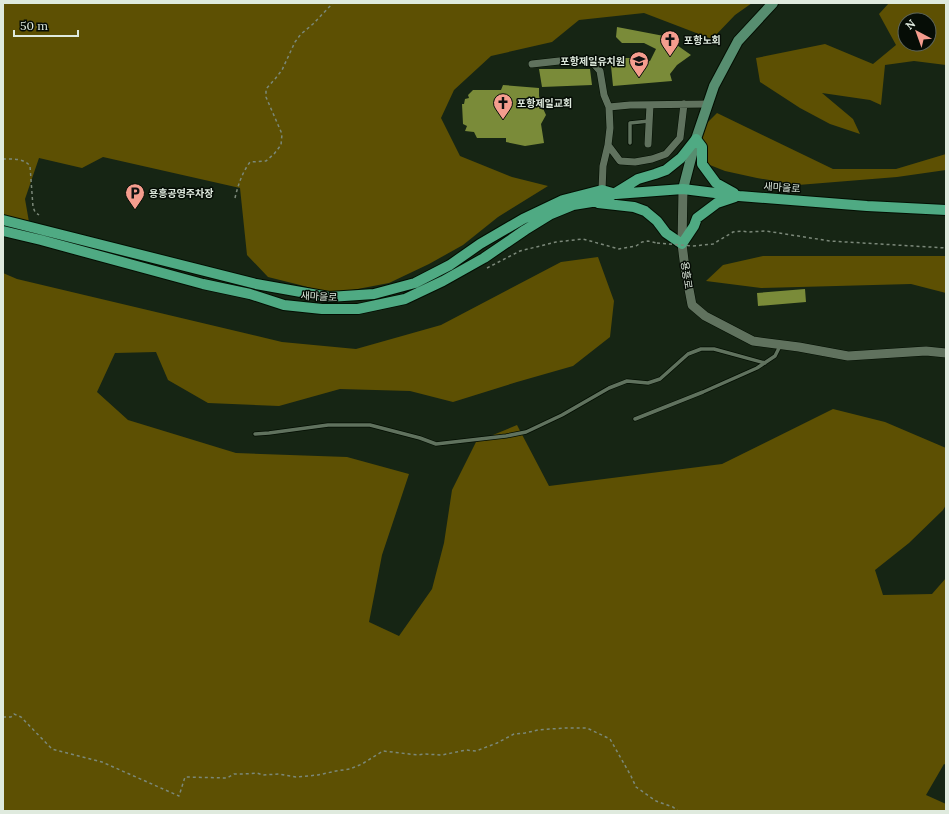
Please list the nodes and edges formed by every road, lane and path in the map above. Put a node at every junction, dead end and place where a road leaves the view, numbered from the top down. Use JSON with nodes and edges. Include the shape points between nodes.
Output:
{"nodes":[{"id":1,"x":333,"y":3,"type":"edge"},
{"id":2,"x":773,"y":3,"type":"edge"},
{"id":3,"x":532,"y":64,"type":"dead end"},
{"id":4,"x":684,"y":104,"type":"junction"},
{"id":5,"x":708,"y":104,"type":"junction"},
{"id":6,"x":650,"y":105,"type":"junction"},
{"id":7,"x":609,"y":108,"type":"junction"},
{"id":8,"x":649,"y":121,"type":"junction"},
{"id":9,"x":696,"y":139,"type":"junction"},
{"id":10,"x":630,"y":143,"type":"dead end"},
{"id":11,"x":648,"y":144,"type":"dead end"},
{"id":12,"x":608,"y":145,"type":"junction"},
{"id":13,"x":3,"y":159,"type":"edge"},
{"id":14,"x":683,"y":189,"type":"junction"},
{"id":15,"x":602,"y":190,"type":"junction"},
{"id":16,"x":616,"y":194,"type":"junction"},
{"id":17,"x":739,"y":196,"type":"junction"},
{"id":18,"x":234,"y":198,"type":"dead end"},
{"id":19,"x":594,"y":202,"type":"junction"},
{"id":20,"x":946,"y":210,"type":"edge"},
{"id":21,"x":39,"y":215,"type":"dead end"},
{"id":22,"x":3,"y":220,"type":"edge"},
{"id":23,"x":3,"y":231,"type":"edge"},
{"id":24,"x":682,"y":244,"type":"junction"},
{"id":25,"x":946,"y":248,"type":"edge"},
{"id":26,"x":486,"y":269,"type":"dead end"},
{"id":27,"x":780,"y":345,"type":"junction"},
{"id":28,"x":946,"y":353,"type":"edge"},
{"id":29,"x":765,"y":363,"type":"junction"},
{"id":30,"x":635,"y":419,"type":"dead end"},
{"id":31,"x":255,"y":434,"type":"dead end"},
{"id":32,"x":3,"y":717,"type":"edge"},
{"id":33,"x":678,"y":811,"type":"edge"}],
"edges":[{"from":1,"to":18,"type":"path","via":[[301,34],[282,70],[266,89],[266,98],[282,134],[281,145],[266,161],[250,162],[239,181]]},
{"from":2,"to":5,"type":"main road","name":"용흥로","via":[[738,41],[714,86]]},
{"from":3,"to":7,"type":"street","via":[[576,59],[593,63],[600,72]]},
{"from":4,"to":5,"type":"street"},
{"from":4,"to":6,"type":"street"},
{"from":4,"to":12,"type":"street","via":[[680,138],[666,154],[635,162],[620,161]]},
{"from":5,"to":9,"type":"main road","name":"용흥로"},
{"from":6,"to":7,"type":"street"},
{"from":6,"to":8,"type":"street"},
{"from":7,"to":12,"type":"street"},
{"from":8,"to":10,"type":"lane","via":[[630,123]]},
{"from":8,"to":11,"type":"street"},
{"from":9,"to":14,"type":"main road","name":"용흥로"},
{"from":9,"to":16,"type":"main road","via":[[681,158],[666,170],[638,179]]},
{"from":9,"to":17,"type":"main road","via":[[702,147],[702,164],[705,169],[716,182]]},
{"from":12,"to":15,"type":"street","via":[[603,166]]},
{"from":13,"to":21,"type":"path","via":[[16,159],[27,162],[30,166],[33,207]]},
{"from":14,"to":16,"type":"main road","name":"새마을로"},
{"from":14,"to":17,"type":"main road","name":"새마을로"},
{"from":14,"to":24,"type":"street","name":"용흥로"},
{"from":15,"to":16,"type":"main road","name":"새마을로"},
{"from":15,"to":22,"type":"main road","name":"새마을로","via":[[563,200],[523,219],[450,265],[415,283],[374,294],[329,297],[256,284]]},
{"from":16,"to":19,"type":"main road","name":"새마을로"},
{"from":17,"to":20,"type":"main road","name":"새마을로"},
{"from":17,"to":24,"type":"main road","via":[[717,203],[697,218]]},
{"from":19,"to":23,"type":"main road","name":"새마을로","via":[[573,205],[551,214],[484,258],[405,299],[358,309],[284,305]]},
{"from":19,"to":24,"type":"main road","via":[[634,207],[645,211],[666,233]]},
{"from":24,"to":27,"type":"street","name":"용흥로","via":[[692,305],[705,316],[753,341]]},
{"from":25,"to":26,"type":"path","bridge":true,"via":[[742,231],[733,232],[713,244],[693,246],[648,241],[618,249],[583,239],[556,242],[520,251]]},
{"from":27,"to":28,"type":"street","name":"용흥로","via":[[848,356],[926,351]]},
{"from":27,"to":29,"type":"lane","via":[[775,356]]},
{"from":29,"to":30,"type":"lane","via":[[703,392]]},
{"from":29,"to":31,"type":"lane","via":[[714,349],[701,349],[688,354],[660,379],[648,383],[627,381],[526,432],[506,436],[436,444],[370,425],[328,424]]},
{"from":32,"to":33,"type":"path","via":[[11,717],[14,714],[21,717],[52,749],[102,762],[180,796],[185,777],[227,778],[234,774],[257,773],[263,776],[318,775],[350,769],[383,751],[442,755],[466,750],[476,751],[514,734],[538,730],[587,728],[610,739],[636,787],[656,801]]}]}
